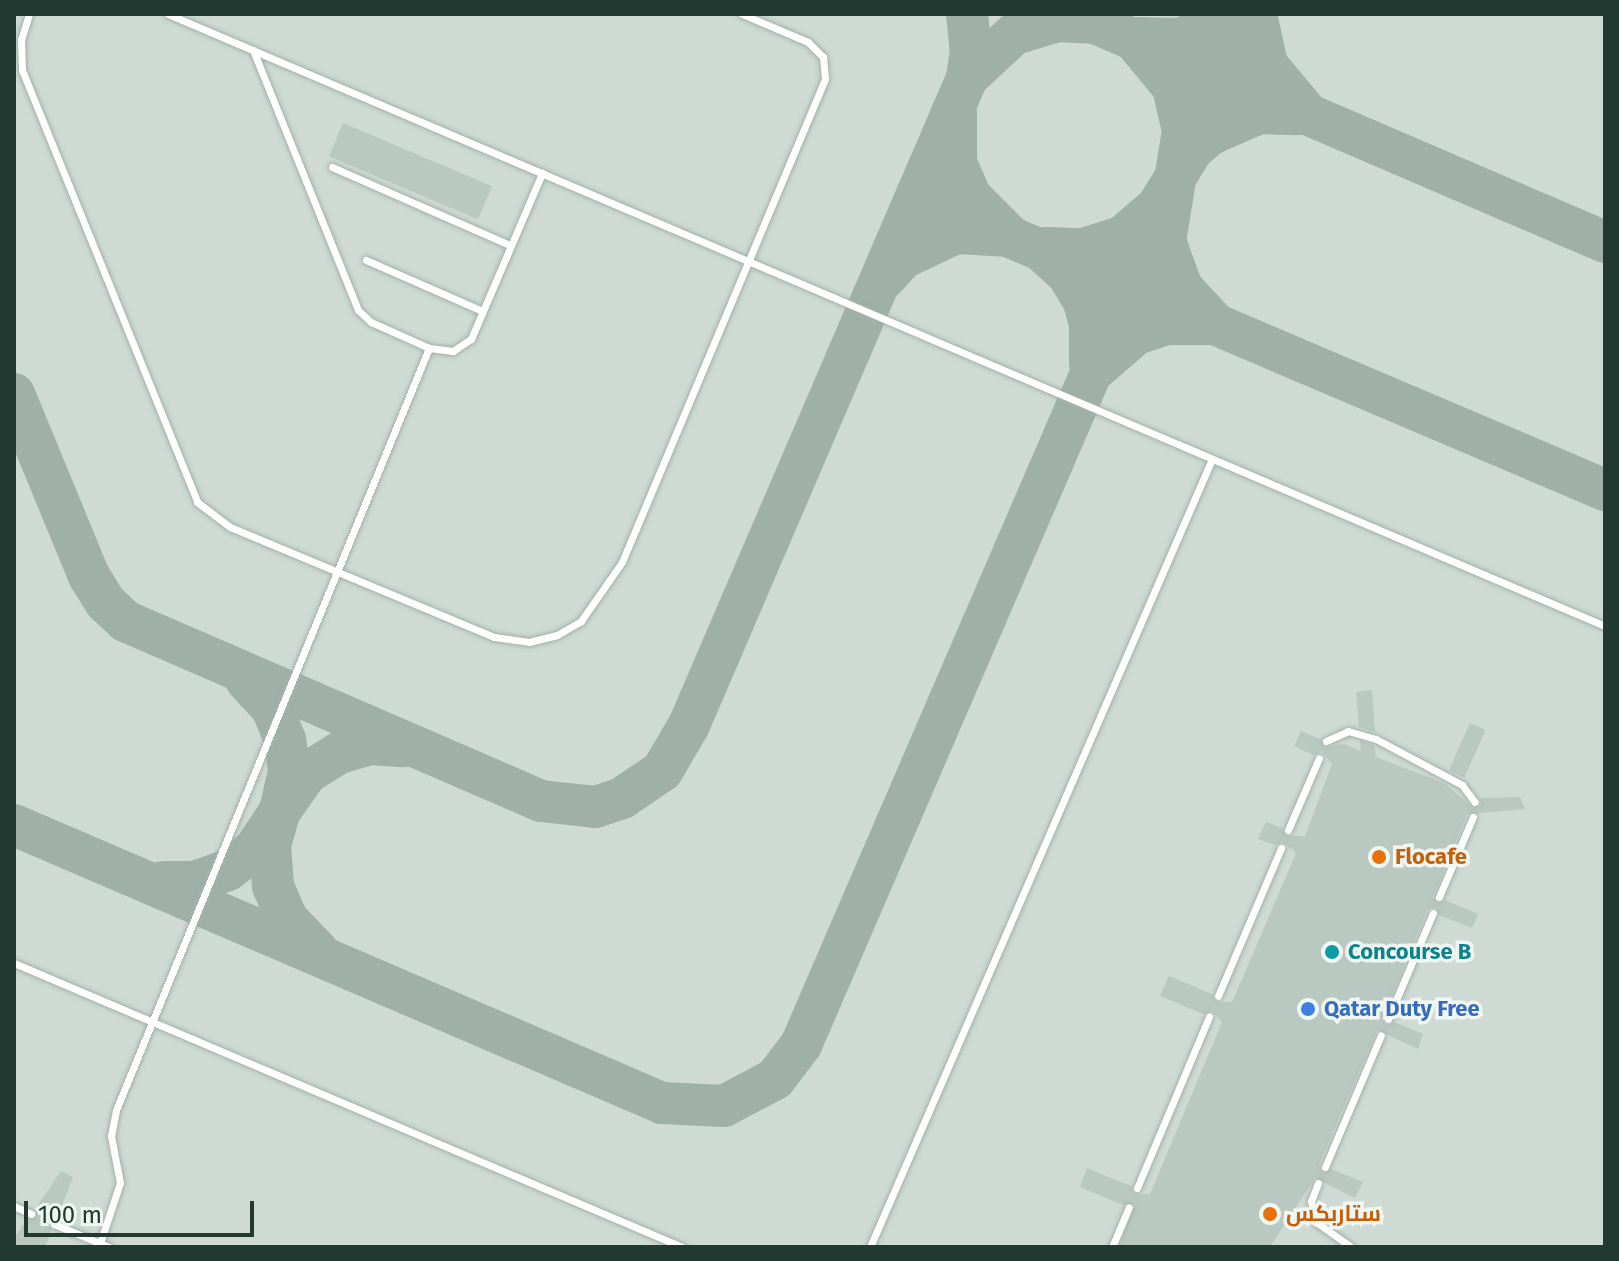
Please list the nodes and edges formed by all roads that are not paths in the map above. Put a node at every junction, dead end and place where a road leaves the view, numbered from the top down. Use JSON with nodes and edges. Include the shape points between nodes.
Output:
{"nodes":[{"id":1,"x":29,"y":14,"type":"edge"},
{"id":2,"x":168,"y":14,"type":"edge"},
{"id":3,"x":742,"y":14,"type":"edge"},
{"id":4,"x":253,"y":50,"type":"junction"},
{"id":5,"x":332,"y":167,"type":"dead end"},
{"id":6,"x":542,"y":173,"type":"junction"},
{"id":7,"x":510,"y":245,"type":"junction"},
{"id":8,"x":366,"y":260,"type":"dead end"},
{"id":9,"x":748,"y":262,"type":"junction"},
{"id":10,"x":482,"y":311,"type":"junction"},
{"id":11,"x":429,"y":348,"type":"junction"},
{"id":12,"x":1212,"y":459,"type":"junction"},
{"id":13,"x":337,"y":571,"type":"junction"},
{"id":14,"x":1605,"y":626,"type":"edge"},
{"id":15,"x":1326,"y":741,"type":"dead end"},
{"id":16,"x":1319,"y":758,"type":"dead end"},
{"id":17,"x":1475,"y":802,"type":"dead end"},
{"id":18,"x":1473,"y":817,"type":"dead end"},
{"id":19,"x":1288,"y":830,"type":"dead end"},
{"id":20,"x":1281,"y":848,"type":"dead end"},
{"id":21,"x":1439,"y":897,"type":"dead end"},
{"id":22,"x":1433,"y":913,"type":"dead end"},
{"id":23,"x":14,"y":963,"type":"edge"},
{"id":24,"x":1218,"y":996,"type":"dead end"},
{"id":25,"x":1209,"y":1017,"type":"dead end"},
{"id":26,"x":1388,"y":1019,"type":"dead end"},
{"id":27,"x":155,"y":1020,"type":"junction"},
{"id":28,"x":1381,"y":1035,"type":"dead end"},
{"id":29,"x":1325,"y":1167,"type":"dead end"},
{"id":30,"x":1318,"y":1183,"type":"dead end"},
{"id":31,"x":1137,"y":1188,"type":"dead end"},
{"id":32,"x":14,"y":1206,"type":"edge"},
{"id":33,"x":1129,"y":1207,"type":"dead end"},
{"id":34,"x":31,"y":1214,"type":"dead end"},
{"id":35,"x":54,"y":1224,"type":"dead end"},
{"id":36,"x":100,"y":1243,"type":"junction"},
{"id":37,"x":109,"y":1247,"type":"edge"},
{"id":38,"x":682,"y":1247,"type":"edge"},
{"id":39,"x":870,"y":1247,"type":"edge"},
{"id":40,"x":1112,"y":1247,"type":"edge"},
{"id":41,"x":1351,"y":1247,"type":"edge"}],
"edges":[{"from":1,"to":13,"type":"lane","via":[[21,40],[22,70],[191,493],[213,518]]},
{"from":2,"to":4,"type":"lane"},
{"from":3,"to":9,"type":"lane","via":[[808,42],[827,68]]},
{"from":4,"to":6,"type":"lane"},
{"from":4,"to":11,"type":"lane","via":[[358,310],[371,322]]},
{"from":5,"to":7,"type":"lane"},
{"from":6,"to":7,"type":"lane"},
{"from":6,"to":9,"type":"lane"},
{"from":7,"to":10,"type":"lane"},
{"from":8,"to":10,"type":"lane"},
{"from":9,"to":12,"type":"lane"},
{"from":9,"to":13,"type":"lane","via":[[622,562],[581,621],[557,635],[511,641]]},
{"from":10,"to":11,"type":"lane","via":[[471,339],[459,349]]},
{"from":11,"to":13,"type":"lane"},
{"from":12,"to":14,"type":"lane"},
{"from":12,"to":39,"type":"lane"},
{"from":13,"to":27,"type":"lane"},
{"from":15,"to":17,"type":"lane","via":[[1348,731],[1376,739],[1462,785]]},
{"from":16,"to":19,"type":"lane"},
{"from":18,"to":21,"type":"lane"},
{"from":20,"to":24,"type":"lane"},
{"from":22,"to":26,"type":"lane"},
{"from":23,"to":27,"type":"lane"},
{"from":25,"to":31,"type":"lane"},
{"from":27,"to":36,"type":"lane","via":[[111,1123],[120,1183]]},
{"from":27,"to":38,"type":"lane"},
{"from":28,"to":29,"type":"lane"},
{"from":30,"to":41,"type":"lane","via":[[1311,1201],[1316,1222]]},
{"from":32,"to":34,"type":"lane"},
{"from":33,"to":40,"type":"lane"},
{"from":35,"to":36,"type":"lane"},
{"from":36,"to":37,"type":"lane"}]}
